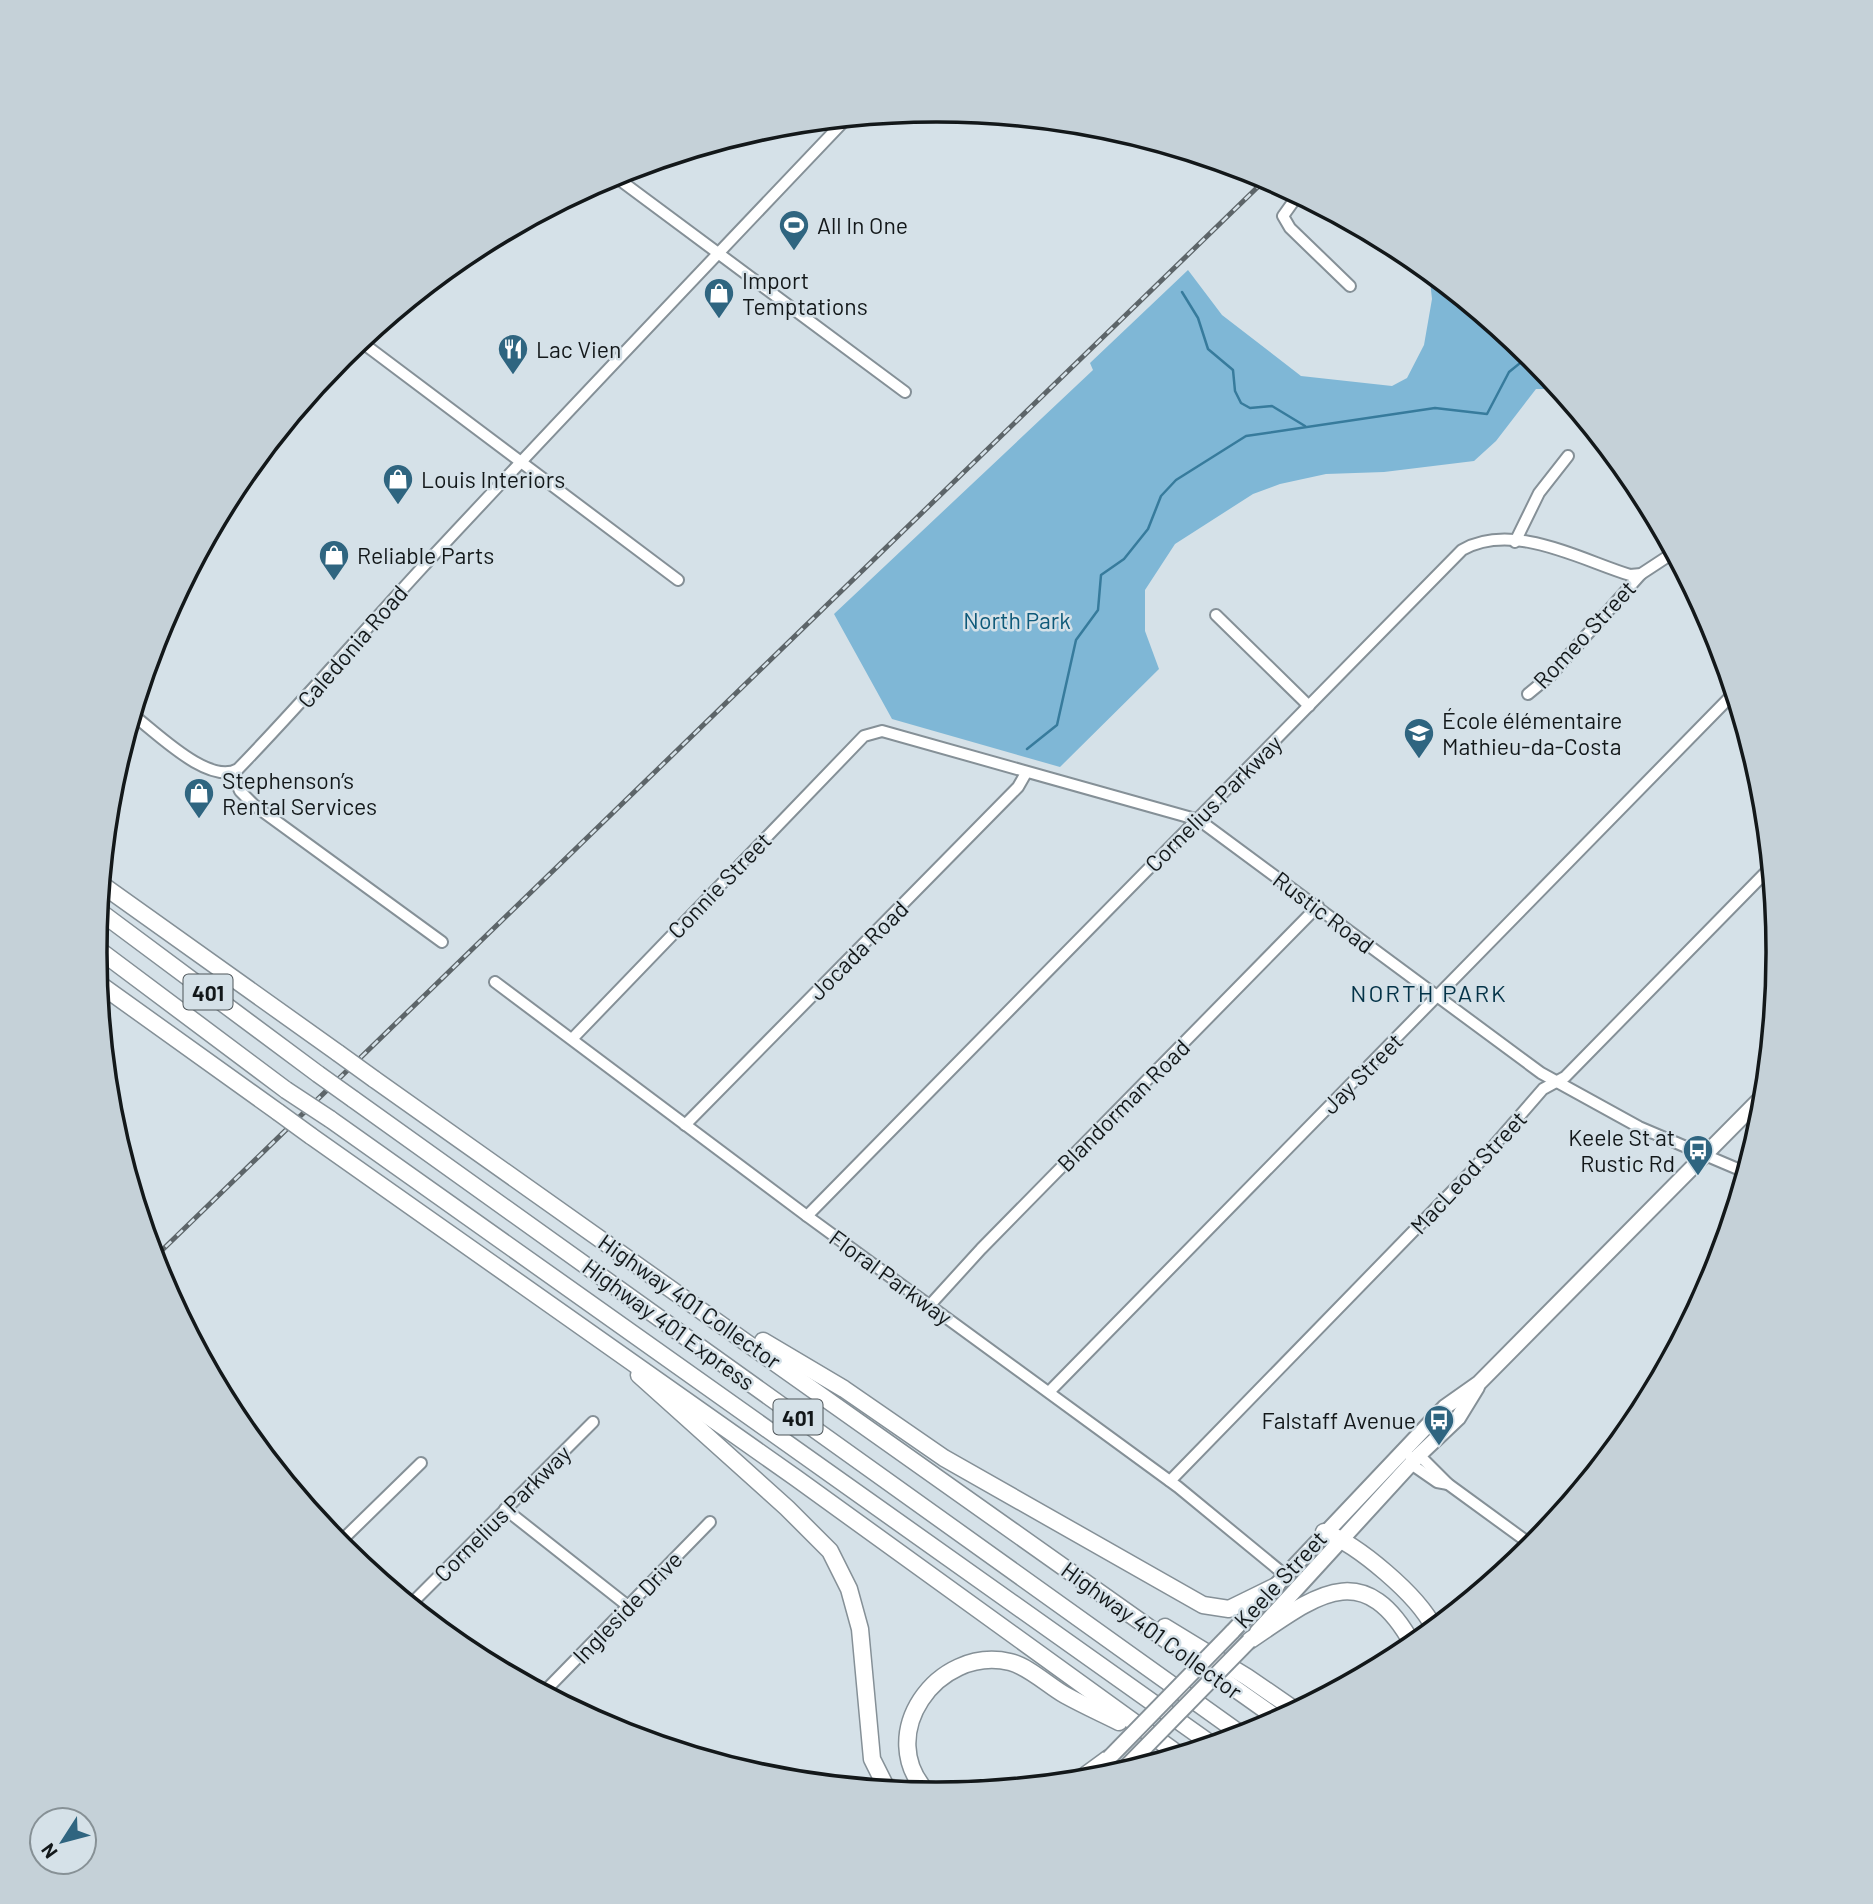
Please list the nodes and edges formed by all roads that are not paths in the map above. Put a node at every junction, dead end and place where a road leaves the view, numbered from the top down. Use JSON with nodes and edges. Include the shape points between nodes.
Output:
{"nodes":[{"id":1,"x":837,"y":128,"type":"edge"},
{"id":2,"x":624,"y":183,"type":"edge"},
{"id":3,"x":1292,"y":203,"type":"edge"},
{"id":4,"x":719,"y":253,"type":"junction"},
{"id":5,"x":1350,"y":286,"type":"dead end"},
{"id":6,"x":368,"y":347,"type":"edge"},
{"id":7,"x":905,"y":392,"type":"dead end"},
{"id":8,"x":1568,"y":456,"type":"dead end"},
{"id":9,"x":520,"y":463,"type":"junction"},
{"id":10,"x":1515,"y":542,"type":"junction"},
{"id":11,"x":1666,"y":558,"type":"edge"},
{"id":12,"x":1641,"y":574,"type":"junction"},
{"id":13,"x":678,"y":580,"type":"dead end"},
{"id":14,"x":1216,"y":615,"type":"dead end"},
{"id":15,"x":1528,"y":694,"type":"dead end"},
{"id":16,"x":1727,"y":700,"type":"edge"},
{"id":17,"x":1309,"y":706,"type":"junction"},
{"id":18,"x":140,"y":720,"type":"edge"},
{"id":19,"x":869,"y":733,"type":"joint"},
{"id":20,"x":232,"y":773,"type":"junction"},
{"id":21,"x":1026,"y":773,"type":"junction"},
{"id":22,"x":1199,"y":820,"type":"junction"},
{"id":23,"x":1762,"y":876,"type":"edge"},
{"id":24,"x":110,"y":890,"type":"edge"},
{"id":25,"x":1318,"y":906,"type":"junction"},
{"id":26,"x":108,"y":918,"type":"edge"},
{"id":27,"x":442,"y":942,"type":"dead end"},
{"id":28,"x":107,"y":956,"type":"edge"},
{"id":29,"x":495,"y":982,"type":"dead end"},
{"id":30,"x":108,"y":990,"type":"edge"},
{"id":31,"x":1437,"y":997,"type":"junction"},
{"id":32,"x":573,"y":1038,"type":"junction"},
{"id":33,"x":1553,"y":1081,"type":"junction"},
{"id":34,"x":1751,"y":1109,"type":"edge"},
{"id":35,"x":685,"y":1125,"type":"junction"},
{"id":36,"x":1707,"y":1153,"type":"junction"},
{"id":37,"x":1738,"y":1168,"type":"edge"},
{"id":38,"x":807,"y":1216,"type":"junction"},
{"id":39,"x":673,"y":1288,"type":"junction"},
{"id":40,"x":930,"y":1305,"type":"junction"},
{"id":41,"x":631,"y":1360,"type":"junction"},
{"id":42,"x":1479,"y":1383,"type":"junction"},
{"id":43,"x":1049,"y":1392,"type":"junction"},
{"id":44,"x":593,"y":1422,"type":"dead end"},
{"id":45,"x":1415,"y":1437,"type":"junction"},
{"id":46,"x":1415,"y":1460,"type":"junction"},
{"id":47,"x":421,"y":1463,"type":"dead end"},
{"id":48,"x":1170,"y":1481,"type":"junction"},
{"id":49,"x":505,"y":1509,"type":"junction"},
{"id":50,"x":710,"y":1522,"type":"dead end"},
{"id":51,"x":1324,"y":1532,"type":"junction"},
{"id":52,"x":347,"y":1535,"type":"edge"},
{"id":53,"x":1343,"y":1539,"type":"junction"},
{"id":54,"x":1523,"y":1539,"type":"edge"},
{"id":55,"x":1066,"y":1567,"type":"junction"},
{"id":56,"x":1281,"y":1581,"type":"junction"},
{"id":57,"x":417,"y":1598,"type":"edge"},
{"id":58,"x":628,"y":1606,"type":"junction"},
{"id":59,"x":1429,"y":1619,"type":"edge"},
{"id":60,"x":1406,"y":1635,"type":"edge"},
{"id":61,"x":1249,"y":1641,"type":"junction"},
{"id":62,"x":550,"y":1686,"type":"edge"},
{"id":63,"x":1286,"y":1704,"type":"edge"},
{"id":64,"x":1268,"y":1713,"type":"edge"},
{"id":65,"x":1231,"y":1727,"type":"edge"},
{"id":66,"x":1203,"y":1738,"type":"edge"},
{"id":67,"x":1164,"y":1744,"type":"junction"},
{"id":68,"x":1169,"y":1748,"type":"edge"},
{"id":69,"x":1135,"y":1757,"type":"edge"},
{"id":70,"x":1109,"y":1758,"type":"junction"},
{"id":71,"x":1101,"y":1765,"type":"edge"},
{"id":72,"x":1098,"y":1766,"type":"edge"},
{"id":73,"x":883,"y":1780,"type":"edge"},
{"id":74,"x":920,"y":1781,"type":"edge"}],
"edges":[{"from":1,"to":4,"type":"street","name":"Caledonia Road"},
{"from":2,"to":4,"type":"street"},
{"from":3,"to":5,"type":"street","via":[[1283,216],[1290,228]]},
{"from":4,"to":7,"type":"street"},
{"from":4,"to":9,"type":"street","name":"Caledonia Road"},
{"from":6,"to":9,"type":"street"},
{"from":8,"to":10,"type":"street","via":[[1539,494]]},
{"from":9,"to":13,"type":"street"},
{"from":9,"to":20,"type":"street","name":"Caledonia Road","via":[[295,711]]},
{"from":10,"to":12,"type":"street","name":"Cornelius Parkway","via":[[1574,552],[1615,570]]},
{"from":10,"to":17,"type":"street","name":"Cornelius Parkway","via":[[1493,541],[1462,550]]},
{"from":11,"to":12,"type":"street"},
{"from":12,"to":15,"type":"street","name":"Romeo Street","via":[[1551,675]]},
{"from":14,"to":17,"type":"street"},
{"from":16,"to":31,"type":"street","name":"Jay Street"},
{"from":17,"to":22,"type":"street","name":"Cornelius Parkway"},
{"from":18,"to":20,"type":"street","via":[[204,768]]},
{"from":19,"to":21,"type":"street","name":"Rustic Road","via":[[897,734]]},
{"from":19,"to":32,"type":"street","name":"Connie Street"},
{"from":20,"to":27,"type":"street","via":[[240,791],[254,805]]},
{"from":21,"to":22,"type":"street","name":"Rustic Road"},
{"from":21,"to":35,"type":"street","name":"Jocada Road","via":[[1018,788]]},
{"from":22,"to":25,"type":"street","name":"Rustic Road"},
{"from":22,"to":38,"type":"street","name":"Cornelius Parkway"},
{"from":23,"to":33,"type":"street","name":"MacLeod Street","via":[[1564,1077]]},
{"from":24,"to":39,"type":"highway","name":"Highway 401 Collector","number":"401","bridge":true},
{"from":25,"to":31,"type":"street","name":"Rustic Road"},
{"from":25,"to":40,"type":"street","name":"Blandorman Road"},
{"from":26,"to":65,"type":"highway","name":"Highway 401 Express","number":"401","bridge":true,"via":[[317,1074]]},
{"from":28,"to":66,"type":"highway","name":"Highway 401 Express","number":"401","bridge":true,"via":[[286,1090]]},
{"from":29,"to":32,"type":"street","name":"Floral Parkway"},
{"from":30,"to":41,"type":"highway","number":"401","bridge":true},
{"from":31,"to":33,"type":"street","name":"Rustic Road"},
{"from":31,"to":43,"type":"street","name":"Jay Street"},
{"from":32,"to":35,"type":"street","name":"Floral Parkway"},
{"from":33,"to":36,"type":"street","name":"Rustic Road","via":[[1639,1127]]},
{"from":33,"to":48,"type":"street","name":"MacLeod Street","via":[[1470,1173]]},
{"from":34,"to":36,"type":"main road","name":"Keele Street"},
{"from":35,"to":38,"type":"street","name":"Floral Parkway"},
{"from":36,"to":37,"type":"street","name":"Rustic Road"},
{"from":36,"to":42,"type":"main road","name":"Keele Street"},
{"from":38,"to":40,"type":"street","name":"Floral Parkway"},
{"from":39,"to":55,"type":"highway","name":"Highway 401 Collector","number":"401"},
{"from":39,"to":56,"type":"highway","via":[[844,1389],[944,1458],[1203,1605],[1229,1609]]},
{"from":40,"to":43,"type":"street","name":"Floral Parkway"},
{"from":41,"to":67,"type":"highway","number":"401"},
{"from":41,"to":73,"type":"highway","via":[[643,1381],[830,1551],[849,1589],[860,1629],[872,1759]]},
{"from":42,"to":45,"type":"main road","name":"Keele Street","via":[[1445,1407]]},
{"from":42,"to":46,"type":"main road","name":"Keele Street","via":[[1458,1418]]},
{"from":43,"to":48,"type":"street","name":"Floral Parkway"},
{"from":44,"to":49,"type":"street","name":"Cornelius Parkway"},
{"from":45,"to":46,"type":"street"},
{"from":45,"to":51,"type":"main road","name":"Keele Street"},
{"from":46,"to":53,"type":"main road","name":"Keele Street"},
{"from":46,"to":54,"type":"street","via":[[1437,1482],[1448,1484]]},
{"from":47,"to":52,"type":"street"},
{"from":48,"to":56,"type":"street","name":"Floral Parkway"},
{"from":49,"to":57,"type":"street","name":"Cornelius Parkway"},
{"from":49,"to":58,"type":"street"},
{"from":50,"to":58,"type":"street","name":"Ingleside Drive"},
{"from":51,"to":53,"type":"highway"},
{"from":51,"to":56,"type":"main road","name":"Keele Street"},
{"from":53,"to":59,"type":"highway","via":[[1406,1592]]},
{"from":53,"to":61,"type":"main road","name":"Keele Street"},
{"from":55,"to":63,"type":"highway"},
{"from":55,"to":64,"type":"highway","name":"Highway 401 Collector","number":"401"},
{"from":56,"to":70,"type":"main road","name":"Keele Street","bridge":true},
{"from":58,"to":62,"type":"street","name":"Ingleside Drive"},
{"from":60,"to":61,"type":"highway","via":[[1384,1604],[1363,1593],[1336,1591],[1305,1603]]},
{"from":61,"to":69,"type":"main road","name":"Keele Street","bridge":true},
{"from":67,"to":68,"type":"highway","number":"401"},
{"from":67,"to":74,"type":"highway","via":[[1011,1662],[981,1661],[953,1668],[932,1682],[914,1708],[909,1749]]},
{"from":70,"to":71,"type":"main road","name":"Keele Street"},
{"from":70,"to":72,"type":"highway"}]}
